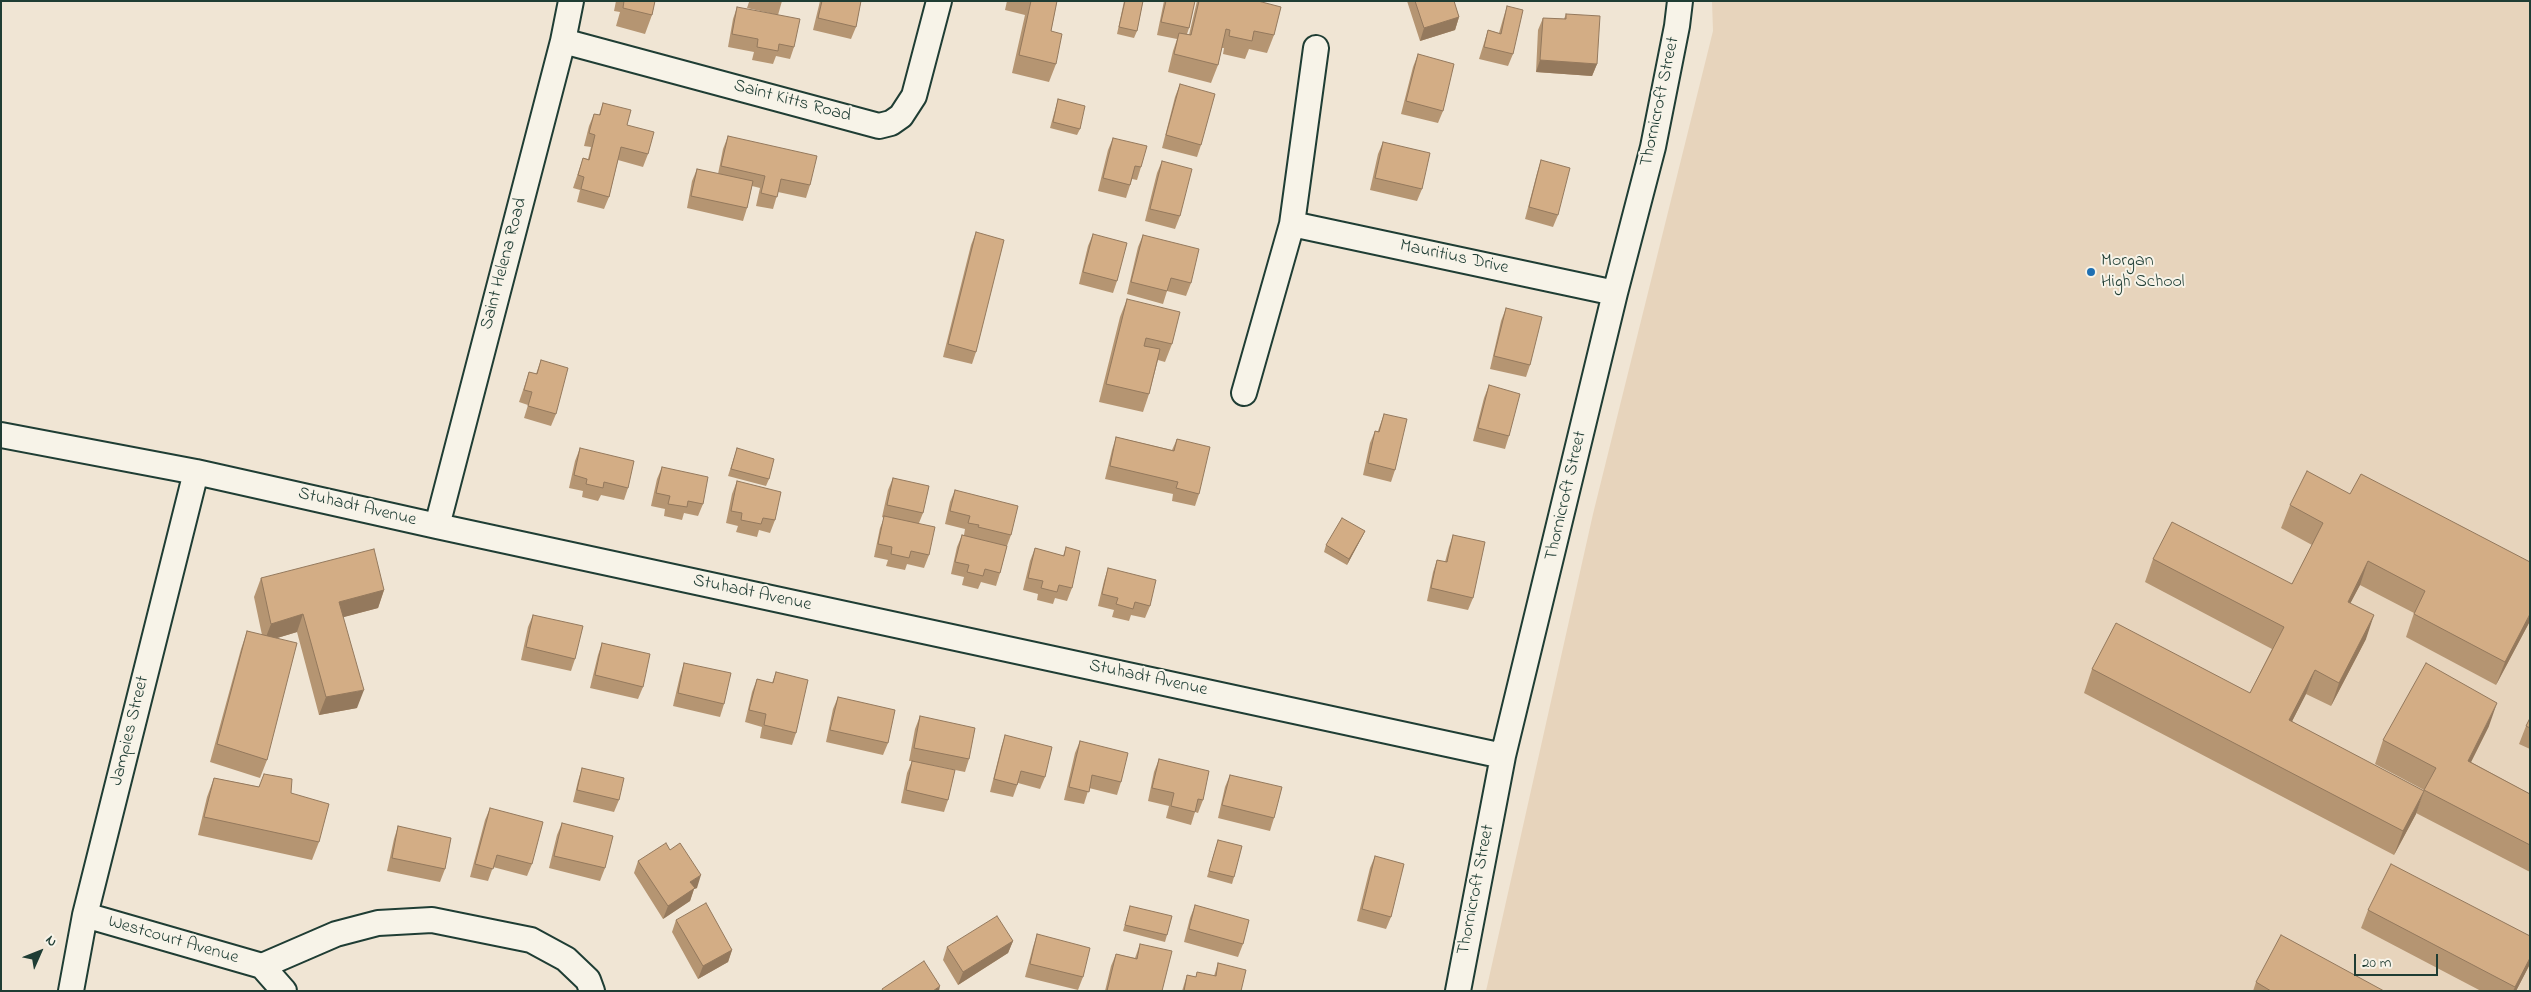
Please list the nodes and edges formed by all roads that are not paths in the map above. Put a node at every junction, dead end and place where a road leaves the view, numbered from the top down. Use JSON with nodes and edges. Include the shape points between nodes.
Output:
{"nodes":[{"id":1,"x":571,"y":1,"type":"edge"},
{"id":2,"x":939,"y":1,"type":"edge"},
{"id":3,"x":1680,"y":1,"type":"edge"},
{"id":4,"x":563,"y":41,"type":"junction"},
{"id":5,"x":1316,"y":48,"type":"dead end"},
{"id":6,"x":1292,"y":224,"type":"junction"},
{"id":7,"x":1615,"y":293,"type":"junction"},
{"id":8,"x":1244,"y":393,"type":"dead end"},
{"id":9,"x":1,"y":435,"type":"edge"},
{"id":10,"x":196,"y":472,"type":"junction"},
{"id":11,"x":437,"y":526,"type":"junction"},
{"id":12,"x":1503,"y":756,"type":"junction"},
{"id":13,"x":85,"y":915,"type":"junction"},
{"id":14,"x":262,"y":966,"type":"junction"},
{"id":15,"x":71,"y":991,"type":"edge"},
{"id":16,"x":284,"y":991,"type":"edge"},
{"id":17,"x":592,"y":991,"type":"edge"},
{"id":18,"x":1458,"y":991,"type":"edge"}],
"edges":[{"from":1,"to":4,"type":"street","name":"Saint Helena Road"},
{"from":2,"to":4,"type":"street","name":"Saint Kitts Road","via":[[914,96],[901,116],[879,126]]},
{"from":3,"to":7,"type":"street","name":"Thornicroft Street","via":[[1653,147]]},
{"from":4,"to":11,"type":"street","name":"Saint Helena Road"},
{"from":5,"to":6,"type":"street"},
{"from":6,"to":7,"type":"street","name":"Mauritius Drive"},
{"from":6,"to":8,"type":"street"},
{"from":7,"to":12,"type":"street","name":"Thornicroft Street"},
{"from":9,"to":10,"type":"street","name":"Stuhadt Avenue"},
{"from":10,"to":11,"type":"street","name":"Stuhadt Avenue"},
{"from":10,"to":13,"type":"street","name":"Jampies Street"},
{"from":11,"to":12,"type":"street","name":"Stuhadt Avenue"},
{"from":12,"to":18,"type":"street","name":"Thornicroft Street"},
{"from":13,"to":14,"type":"street","name":"Westcourt Avenue"},
{"from":13,"to":15,"type":"street","name":"Jampies Street"},
{"from":14,"to":16,"type":"street","name":"Westcourt Avenue"},
{"from":14,"to":17,"type":"street","name":"Westcourt Avenue","via":[[336,934],[378,923],[432,920],[531,940],[566,959],[588,980]]}]}
